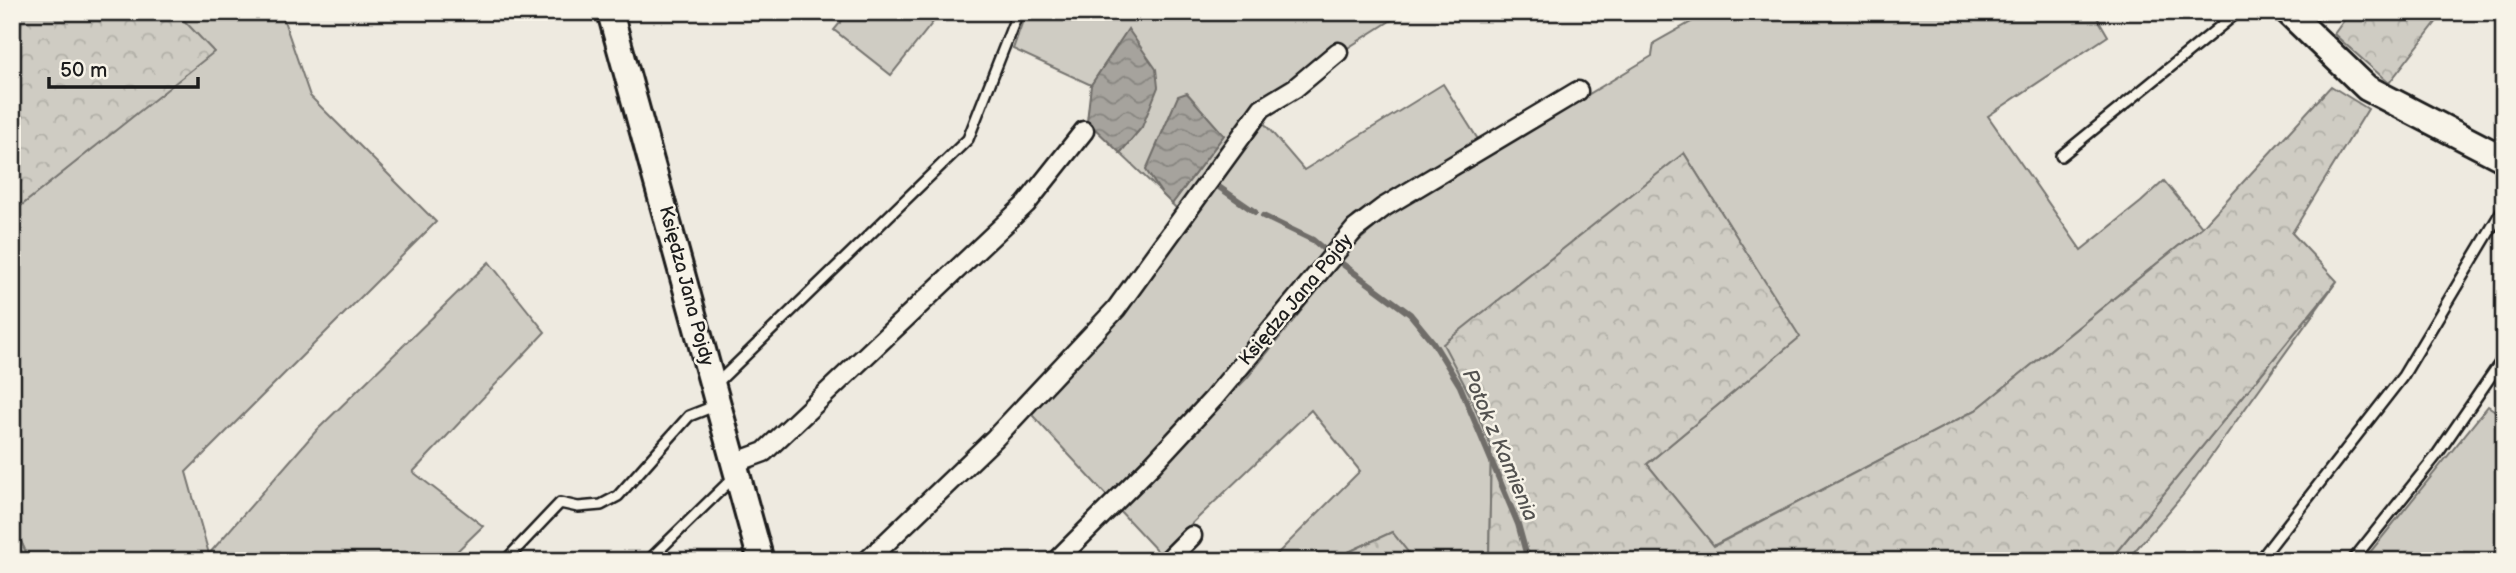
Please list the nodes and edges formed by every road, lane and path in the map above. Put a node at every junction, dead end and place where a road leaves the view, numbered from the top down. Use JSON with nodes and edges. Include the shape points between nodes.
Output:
{"nodes":[{"id":1,"x":610,"y":12,"type":"edge"},
{"id":2,"x":1018,"y":12,"type":"edge"},
{"id":3,"x":2238,"y":12,"type":"edge"},
{"id":4,"x":2288,"y":12,"type":"edge"},
{"id":5,"x":1338,"y":52,"type":"dead end"},
{"id":6,"x":1578,"y":91,"type":"dead end"},
{"id":7,"x":1084,"y":131,"type":"dead end"},
{"id":8,"x":2061,"y":156,"type":"dead end"},
{"id":9,"x":2504,"y":159,"type":"edge"},
{"id":10,"x":2504,"y":207,"type":"edge"},
{"id":11,"x":2504,"y":357,"type":"edge"},
{"id":12,"x":716,"y":395,"type":"junction"},
{"id":13,"x":736,"y":468,"type":"junction"},
{"id":14,"x":1192,"y":536,"type":"dead end"},
{"id":15,"x":2266,"y":552,"type":"dead end"},
{"id":16,"x":505,"y":561,"type":"edge"},
{"id":17,"x":648,"y":561,"type":"edge"},
{"id":18,"x":761,"y":561,"type":"edge"},
{"id":19,"x":867,"y":561,"type":"edge"},
{"id":20,"x":1056,"y":561,"type":"edge"},
{"id":21,"x":1167,"y":561,"type":"edge"},
{"id":22,"x":2352,"y":561,"type":"edge"}],
"edges":[{"from":1,"to":12,"type":"street","name":"Księdza Jana Pojdy"},
{"from":2,"to":12,"type":"lane","via":[[968,139]]},
{"from":3,"to":8,"type":"lane"},
{"from":4,"to":9,"type":"street","via":[[2367,88]]},
{"from":5,"to":19,"type":"street","via":[[1262,108],[1116,309],[995,438]]},
{"from":6,"to":20,"type":"street","name":"Księdza Jana Pojdy","via":[[1355,229],[1213,399]]},
{"from":7,"to":13,"type":"street","via":[[1026,204],[764,452]]},
{"from":10,"to":15,"type":"lane","via":[[2403,376]]},
{"from":11,"to":22,"type":"lane","via":[[2437,456]]},
{"from":12,"to":13,"type":"street","name":"Księdza Jana Pojdy"},
{"from":12,"to":16,"type":"lane","via":[[689,416],[618,496],[601,505],[560,503]]},
{"from":13,"to":17,"type":"lane","via":[[727,486]]},
{"from":13,"to":18,"type":"street","name":"Księdza Jana Pojdy"},
{"from":14,"to":21,"type":"street"}]}
